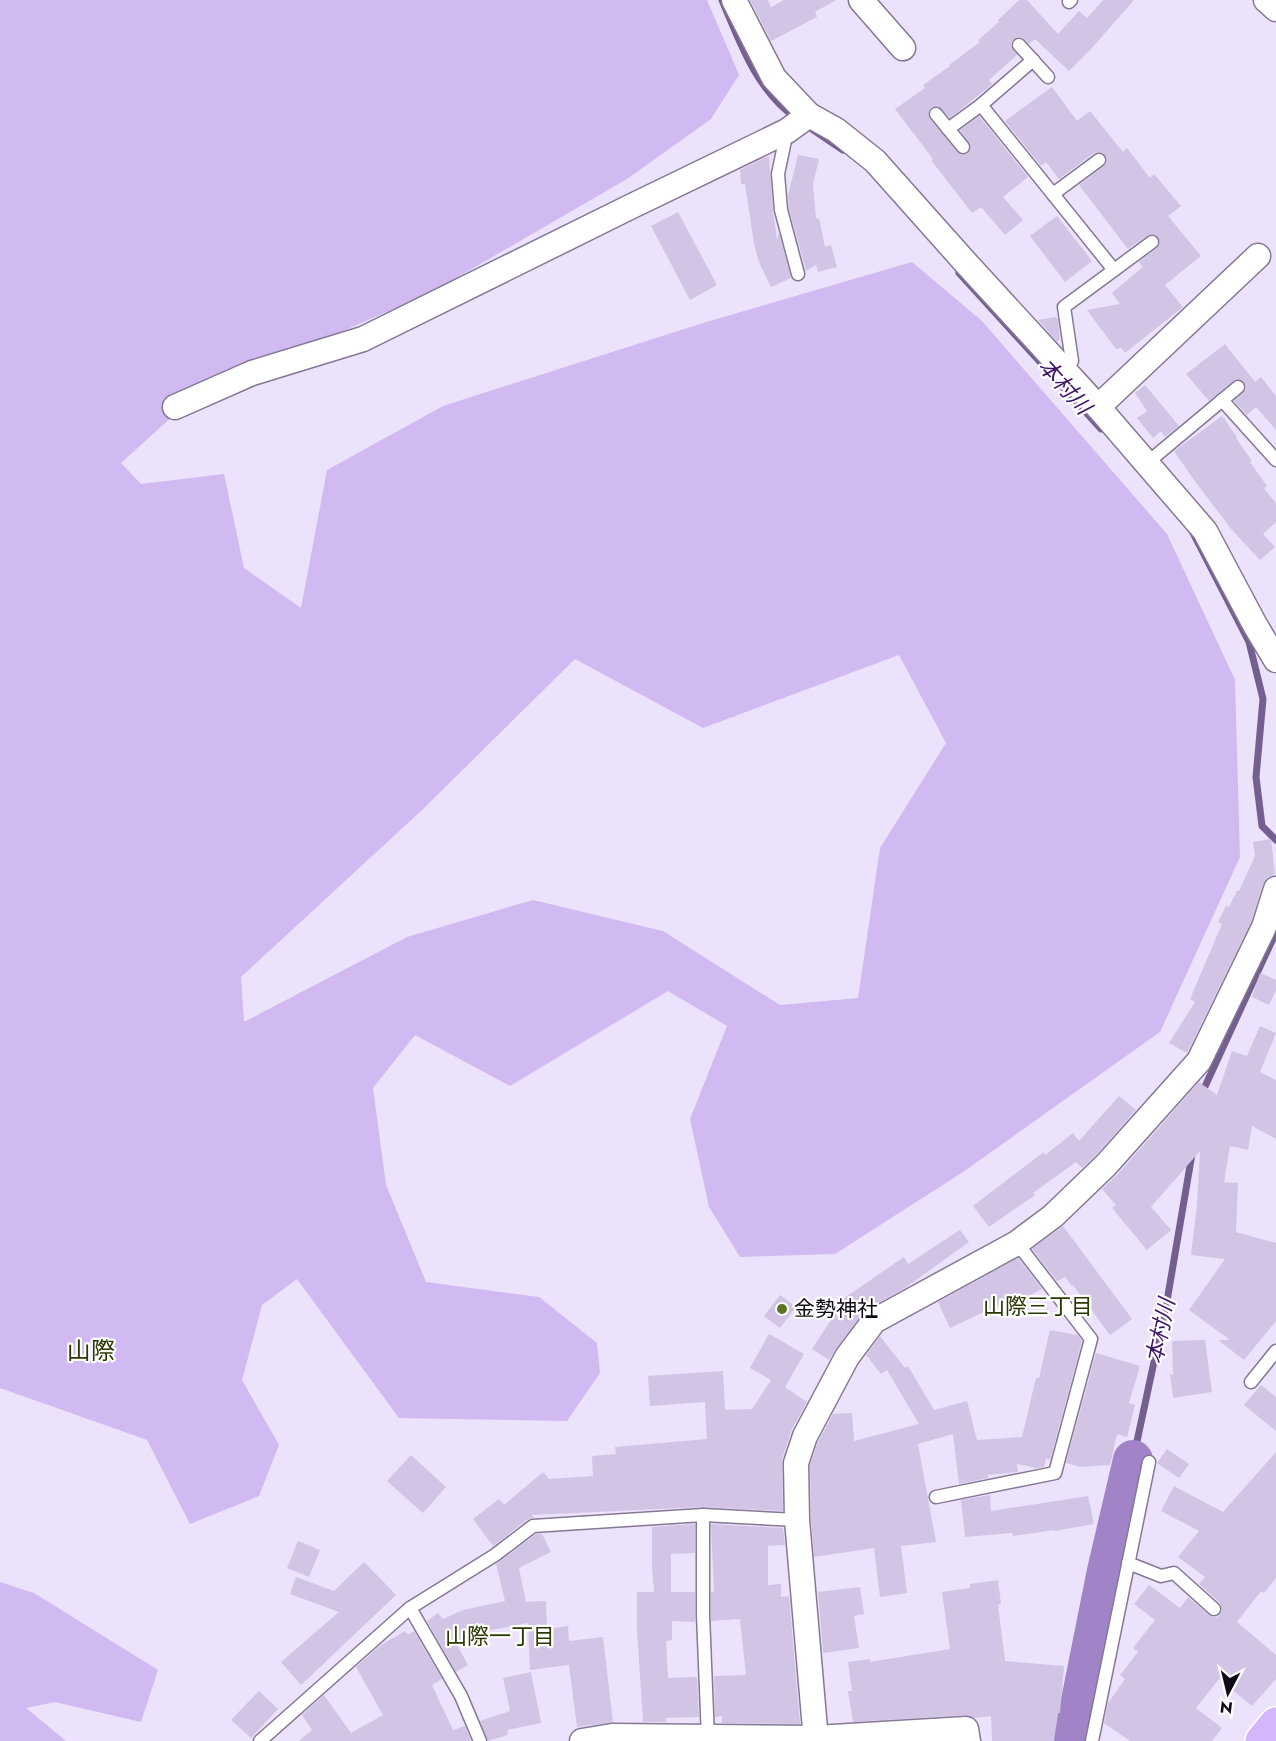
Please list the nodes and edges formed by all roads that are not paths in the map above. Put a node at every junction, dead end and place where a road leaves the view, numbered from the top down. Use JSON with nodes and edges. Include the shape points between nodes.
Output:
{"nodes":[{"id":1,"x":734,"y":0,"type":"edge"},
{"id":2,"x":861,"y":0,"type":"edge"},
{"id":3,"x":1266,"y":0,"type":"edge"},
{"id":4,"x":1276,"y":9,"type":"edge"},
{"id":5,"x":1019,"y":45,"type":"dead end"},
{"id":6,"x":903,"y":48,"type":"dead end"},
{"id":7,"x":1033,"y":60,"type":"junction"},
{"id":8,"x":1048,"y":77,"type":"dead end"},
{"id":9,"x":981,"y":105,"type":"junction"},
{"id":10,"x":936,"y":114,"type":"dead end"},
{"id":11,"x":798,"y":123,"type":"junction"},
{"id":12,"x":948,"y":129,"type":"junction"},
{"id":13,"x":963,"y":147,"type":"dead end"},
{"id":14,"x":1099,"y":160,"type":"dead end"},
{"id":15,"x":1053,"y":194,"type":"junction"},
{"id":16,"x":1152,"y":242,"type":"dead end"},
{"id":17,"x":1258,"y":256,"type":"dead end"},
{"id":18,"x":1114,"y":270,"type":"junction"},
{"id":19,"x":798,"y":274,"type":"dead end"},
{"id":20,"x":1063,"y":368,"type":"junction"},
{"id":21,"x":1238,"y":387,"type":"dead end"},
{"id":22,"x":1222,"y":400,"type":"junction"},
{"id":23,"x":1098,"y":406,"type":"junction"},
{"id":24,"x":175,"y":407,"type":"dead end"},
{"id":25,"x":1276,"y":460,"type":"edge"},
{"id":26,"x":1146,"y":463,"type":"junction"},
{"id":27,"x":1276,"y":660,"type":"edge"},
{"id":28,"x":1276,"y":889,"type":"edge"},
{"id":29,"x":1017,"y":1243,"type":"junction"},
{"id":30,"x":1276,"y":1351,"type":"edge"},
{"id":31,"x":1251,"y":1382,"type":"dead end"},
{"id":32,"x":1149,"y":1462,"type":"dead end"},
{"id":33,"x":936,"y":1497,"type":"dead end"},
{"id":34,"x":703,"y":1515,"type":"junction"},
{"id":35,"x":797,"y":1520,"type":"junction"},
{"id":36,"x":1128,"y":1563,"type":"junction"},
{"id":37,"x":410,"y":1608,"type":"junction"},
{"id":38,"x":1214,"y":1609,"type":"dead end"},
{"id":39,"x":1276,"y":1724,"type":"edge"},
{"id":40,"x":708,"y":1738,"type":"junction"},
{"id":41,"x":664,"y":1739,"type":"edge"},
{"id":42,"x":816,"y":1740,"type":"edge"},
{"id":43,"x":260,"y":1741,"type":"edge"},
{"id":44,"x":480,"y":1741,"type":"edge"},
{"id":45,"x":582,"y":1741,"type":"edge"},
{"id":46,"x":968,"y":1741,"type":"edge"},
{"id":47,"x":1092,"y":1741,"type":"edge"},
{"id":48,"x":1262,"y":1741,"type":"edge"}],
"edges":[{"from":1,"to":11,"type":"street"},
{"from":2,"to":6,"type":"street"},
{"from":3,"to":4,"type":"street"},
{"from":5,"to":7,"type":"lane"},
{"from":7,"to":8,"type":"lane"},
{"from":7,"to":9,"type":"lane"},
{"from":9,"to":12,"type":"lane"},
{"from":9,"to":15,"type":"lane"},
{"from":10,"to":12,"type":"lane"},
{"from":11,"to":19,"type":"lane","via":[[778,174],[781,210]]},
{"from":11,"to":20,"type":"street","via":[[836,130],[875,161]]},
{"from":11,"to":24,"type":"street","via":[[363,339],[252,373]]},
{"from":12,"to":13,"type":"lane"},
{"from":14,"to":15,"type":"lane"},
{"from":15,"to":18,"type":"lane"},
{"from":16,"to":18,"type":"lane"},
{"from":17,"to":23,"type":"street"},
{"from":18,"to":20,"type":"lane","via":[[1064,307],[1072,360]]},
{"from":20,"to":23,"type":"street"},
{"from":21,"to":22,"type":"lane"},
{"from":22,"to":25,"type":"lane"},
{"from":22,"to":26,"type":"lane"},
{"from":23,"to":26,"type":"street"},
{"from":26,"to":27,"type":"street","via":[[1205,531]]},
{"from":28,"to":29,"type":"street","via":[[1264,927],[1199,1061],[1106,1164],[1053,1216]]},
{"from":29,"to":33,"type":"lane","via":[[1091,1339],[1055,1473]]},
{"from":29,"to":35,"type":"street","via":[[874,1321],[847,1357],[805,1436],[796,1463]]},
{"from":30,"to":31,"type":"lane"},
{"from":32,"to":36,"type":"lane"},
{"from":34,"to":35,"type":"lane"},
{"from":34,"to":37,"type":"lane","via":[[533,1526],[495,1555]]},
{"from":34,"to":40,"type":"lane"},
{"from":35,"to":42,"type":"street"},
{"from":36,"to":38,"type":"lane","via":[[1161,1576],[1174,1573]]},
{"from":36,"to":47,"type":"lane"},
{"from":37,"to":43,"type":"lane"},
{"from":37,"to":44,"type":"lane","via":[[461,1696]]},
{"from":39,"to":48,"type":"highway"},
{"from":40,"to":41,"type":"street"},
{"from":40,"to":42,"type":"street"},
{"from":41,"to":45,"type":"street","via":[[612,1736]]},
{"from":42,"to":46,"type":"street","via":[[966,1729]]}]}
